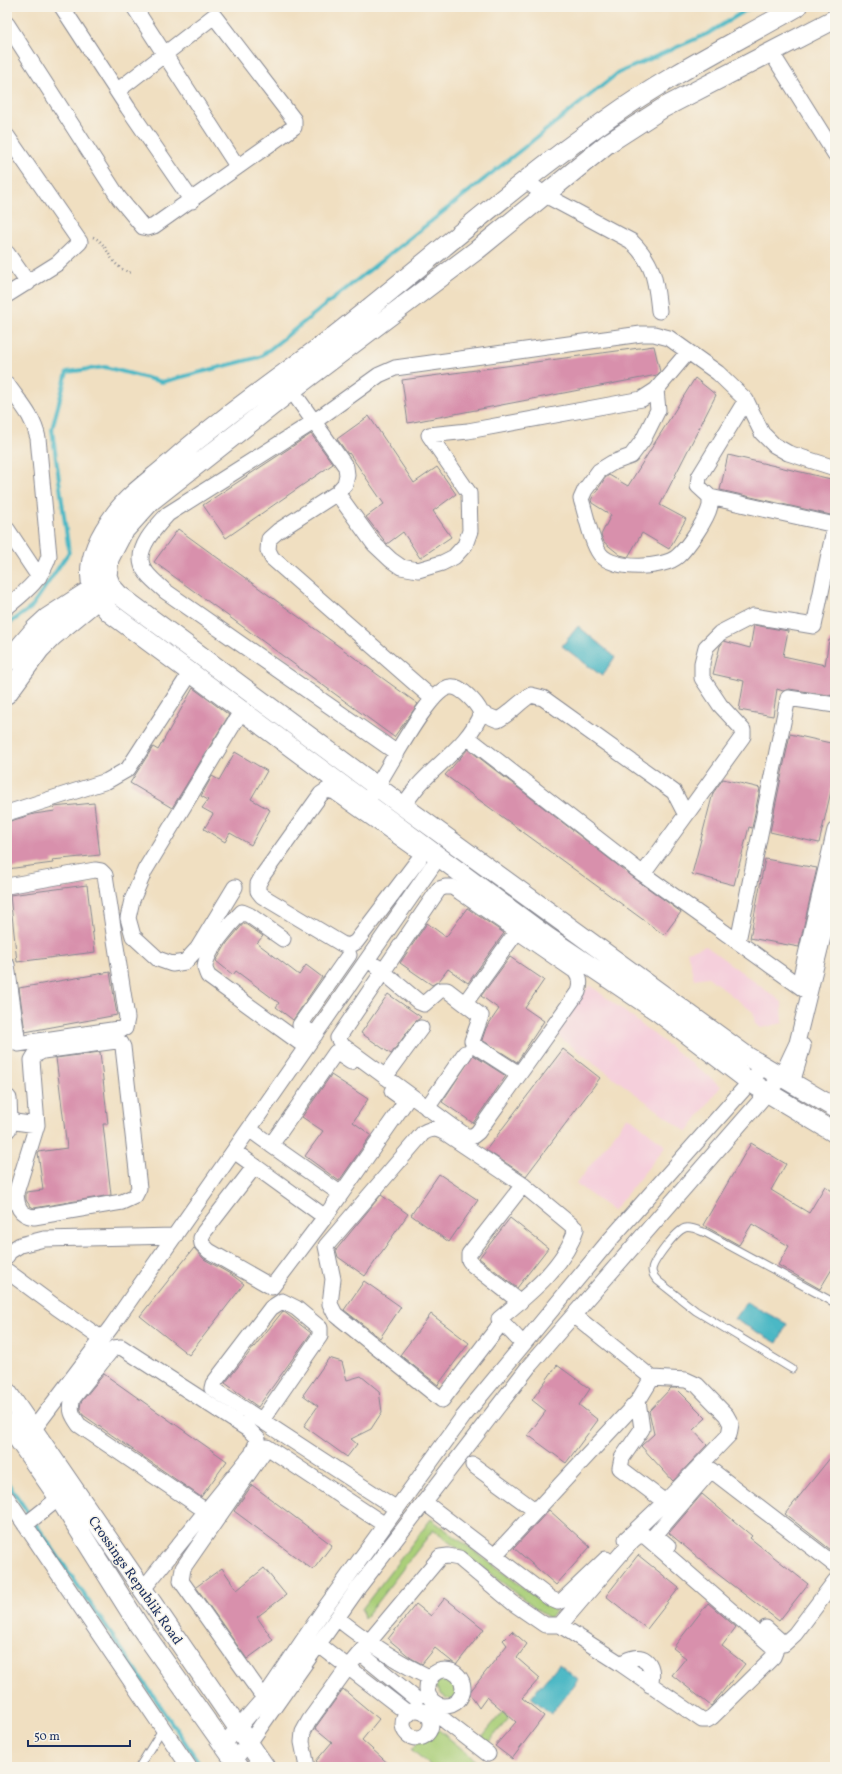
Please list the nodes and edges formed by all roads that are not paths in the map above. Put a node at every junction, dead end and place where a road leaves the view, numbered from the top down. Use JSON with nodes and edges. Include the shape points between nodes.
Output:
{"nodes":[{"id":1,"x":62,"y":7,"type":"edge"},
{"id":2,"x":134,"y":7,"type":"edge"},
{"id":3,"x":797,"y":7,"type":"edge"},
{"id":4,"x":211,"y":12,"type":"edge"},
{"id":5,"x":835,"y":19,"type":"edge"},
{"id":6,"x":7,"y":24,"type":"edge"},
{"id":7,"x":771,"y":52,"type":"junction"},
{"id":8,"x":165,"y":53,"type":"junction"},
{"id":9,"x":117,"y":91,"type":"junction"},
{"id":10,"x":7,"y":136,"type":"edge"},
{"id":11,"x":835,"y":154,"type":"edge"},
{"id":12,"x":237,"y":166,"type":"junction"},
{"id":13,"x":526,"y":181,"type":"junction"},
{"id":14,"x":546,"y":194,"type":"junction"},
{"id":15,"x":192,"y":201,"type":"junction"},
{"id":16,"x":7,"y":253,"type":"edge"},
{"id":17,"x":28,"y":283,"type":"junction"},
{"id":18,"x":7,"y":295,"type":"edge"},
{"id":19,"x":659,"y":311,"type":"dead end"},
{"id":20,"x":688,"y":352,"type":"junction"},
{"id":21,"x":280,"y":376,"type":"junction"},
{"id":22,"x":7,"y":384,"type":"edge"},
{"id":23,"x":292,"y":390,"type":"junction"},
{"id":24,"x":656,"y":390,"type":"junction"},
{"id":25,"x":746,"y":400,"type":"junction"},
{"id":26,"x":314,"y":421,"type":"junction"},
{"id":27,"x":835,"y":468,"type":"edge"},
{"id":28,"x":337,"y":493,"type":"junction"},
{"id":29,"x":710,"y":497,"type":"junction"},
{"id":30,"x":835,"y":525,"type":"edge"},
{"id":31,"x":7,"y":529,"type":"edge"},
{"id":32,"x":39,"y":577,"type":"junction"},
{"id":33,"x":110,"y":583,"type":"junction"},
{"id":34,"x":95,"y":594,"type":"junction"},
{"id":35,"x":7,"y":607,"type":"edge"},
{"id":36,"x":7,"y":662,"type":"edge"},
{"id":37,"x":191,"y":672,"type":"junction"},
{"id":38,"x":7,"y":694,"type":"edge"},
{"id":39,"x":433,"y":699,"type":"junction"},
{"id":40,"x":835,"y":705,"type":"edge"},
{"id":41,"x":242,"y":710,"type":"junction"},
{"id":42,"x":481,"y":713,"type":"junction"},
{"id":43,"x":467,"y":737,"type":"junction"},
{"id":44,"x":397,"y":753,"type":"junction"},
{"id":45,"x":377,"y":787,"type":"junction"},
{"id":46,"x":363,"y":806,"type":"junction"},
{"id":47,"x":403,"y":806,"type":"junction"},
{"id":48,"x":7,"y":813,"type":"edge"},
{"id":49,"x":686,"y":815,"type":"junction"},
{"id":50,"x":835,"y":830,"type":"edge"},
{"id":51,"x":438,"y":858,"type":"junction"},
{"id":52,"x":643,"y":874,"type":"junction"},
{"id":53,"x":7,"y":886,"type":"edge"},
{"id":54,"x":235,"y":887,"type":"dead end"},
{"id":55,"x":835,"y":888,"type":"edge"},
{"id":56,"x":521,"y":926,"type":"junction"},
{"id":57,"x":835,"y":930,"type":"edge"},
{"id":58,"x":365,"y":931,"type":"junction"},
{"id":59,"x":283,"y":939,"type":"dead end"},
{"id":60,"x":380,"y":941,"type":"junction"},
{"id":61,"x":738,"y":941,"type":"junction"},
{"id":62,"x":349,"y":955,"type":"dead end"},
{"id":63,"x":7,"y":965,"type":"edge"},
{"id":64,"x":363,"y":965,"type":"junction"},
{"id":65,"x":380,"y":978,"type":"junction"},
{"id":66,"x":804,"y":989,"type":"junction"},
{"id":67,"x":465,"y":1003,"type":"junction"},
{"id":68,"x":10,"y":1005,"type":"edge"},
{"id":69,"x":421,"y":1028,"type":"dead end"},
{"id":70,"x":295,"y":1030,"type":"junction"},
{"id":71,"x":310,"y":1041,"type":"junction"},
{"id":72,"x":465,"y":1053,"type":"dead end"},
{"id":73,"x":763,"y":1067,"type":"junction"},
{"id":74,"x":519,"y":1074,"type":"junction"},
{"id":75,"x":385,"y":1077,"type":"junction"},
{"id":76,"x":787,"y":1080,"type":"junction"},
{"id":77,"x":750,"y":1082,"type":"junction"},
{"id":78,"x":768,"y":1093,"type":"junction"},
{"id":79,"x":7,"y":1099,"type":"edge"},
{"id":80,"x":427,"y":1108,"type":"junction"},
{"id":81,"x":835,"y":1108,"type":"edge"},
{"id":82,"x":8,"y":1125,"type":"edge"},
{"id":83,"x":37,"y":1125,"type":"junction"},
{"id":84,"x":249,"y":1129,"type":"junction"},
{"id":85,"x":835,"y":1133,"type":"edge"},
{"id":86,"x":271,"y":1145,"type":"junction"},
{"id":87,"x":234,"y":1151,"type":"junction"},
{"id":88,"x":255,"y":1166,"type":"junction"},
{"id":89,"x":523,"y":1185,"type":"junction"},
{"id":90,"x":341,"y":1194,"type":"junction"},
{"id":91,"x":324,"y":1217,"type":"junction"},
{"id":92,"x":175,"y":1236,"type":"junction"},
{"id":93,"x":608,"y":1242,"type":"junction"},
{"id":94,"x":627,"y":1254,"type":"junction"},
{"id":95,"x":7,"y":1256,"type":"edge"},
{"id":96,"x":7,"y":1271,"type":"edge"},
{"id":97,"x":834,"y":1300,"type":"edge"},
{"id":98,"x":520,"y":1302,"type":"junction"},
{"id":99,"x":574,"y":1315,"type":"junction"},
{"id":100,"x":502,"y":1322,"type":"junction"},
{"id":101,"x":102,"y":1339,"type":"junction"},
{"id":102,"x":523,"y":1344,"type":"junction"},
{"id":103,"x":792,"y":1369,"type":"dead end"},
{"id":104,"x":652,"y":1378,"type":"junction"},
{"id":105,"x":7,"y":1392,"type":"edge"},
{"id":106,"x":638,"y":1401,"type":"junction"},
{"id":107,"x":262,"y":1420,"type":"junction"},
{"id":108,"x":7,"y":1423,"type":"edge"},
{"id":109,"x":33,"y":1430,"type":"junction"},
{"id":110,"x":473,"y":1465,"type":"dead end"},
{"id":111,"x":7,"y":1498,"type":"edge"},
{"id":112,"x":424,"y":1502,"type":"junction"},
{"id":113,"x":665,"y":1502,"type":"junction"},
{"id":114,"x":53,"y":1504,"type":"junction"},
{"id":115,"x":397,"y":1509,"type":"junction"},
{"id":116,"x":206,"y":1511,"type":"junction"},
{"id":117,"x":536,"y":1511,"type":"junction"},
{"id":118,"x":28,"y":1522,"type":"junction"},
{"id":119,"x":385,"y":1525,"type":"junction"},
{"id":120,"x":494,"y":1556,"type":"junction"},
{"id":121,"x":835,"y":1565,"type":"edge"},
{"id":122,"x":835,"y":1581,"type":"edge"},
{"id":123,"x":143,"y":1589,"type":"junction"},
{"id":124,"x":336,"y":1594,"type":"junction"},
{"id":125,"x":348,"y":1602,"type":"junction"},
{"id":126,"x":337,"y":1618,"type":"junction"},
{"id":127,"x":560,"y":1626,"type":"junction"},
{"id":128,"x":318,"y":1644,"type":"junction"},
{"id":129,"x":364,"y":1648,"type":"junction"},
{"id":130,"x":348,"y":1667,"type":"junction"},
{"id":131,"x":431,"y":1678,"type":"junction"},
{"id":132,"x":264,"y":1698,"type":"junction"},
{"id":133,"x":416,"y":1699,"type":"dead end"},
{"id":134,"x":436,"y":1713,"type":"junction"},
{"id":135,"x":409,"y":1714,"type":"junction"},
{"id":136,"x":163,"y":1728,"type":"junction"},
{"id":137,"x":244,"y":1736,"type":"junction"},
{"id":138,"x":488,"y":1754,"type":"dead end"},
{"id":139,"x":232,"y":1757,"type":"edge"},
{"id":140,"x":139,"y":1767,"type":"edge"},
{"id":141,"x":189,"y":1767,"type":"edge"},
{"id":142,"x":265,"y":1767,"type":"edge"},
{"id":143,"x":308,"y":1767,"type":"edge"}],
"edges":[{"from":1,"to":9,"type":"street"},
{"from":2,"to":8,"type":"street"},
{"from":3,"to":13,"type":"street","via":[[681,73],[612,116]]},
{"from":4,"to":8,"type":"street"},
{"from":4,"to":12,"type":"street","via":[[294,120],[294,127]]},
{"from":5,"to":7,"type":"street"},
{"from":6,"to":15,"type":"street","via":[[119,198],[143,227],[154,226]]},
{"from":7,"to":11,"type":"street"},
{"from":7,"to":14,"type":"street","via":[[662,108],[607,144]]},
{"from":8,"to":9,"type":"street"},
{"from":8,"to":12,"type":"street"},
{"from":9,"to":15,"type":"street"},
{"from":10,"to":17,"type":"street","via":[[80,242],[58,263]]},
{"from":12,"to":15,"type":"street"},
{"from":13,"to":14,"type":"street"},
{"from":13,"to":21,"type":"street"},
{"from":14,"to":19,"type":"street","via":[[631,241],[643,252],[656,283]]},
{"from":14,"to":23,"type":"street","via":[[477,250]]},
{"from":16,"to":17,"type":"street"},
{"from":17,"to":18,"type":"street"},
{"from":20,"to":24,"type":"street"},
{"from":20,"to":25,"type":"street","via":[[718,373]]},
{"from":20,"to":26,"type":"street","via":[[669,338],[641,334],[395,368],[379,375]]},
{"from":21,"to":23,"type":"street"},
{"from":21,"to":34,"type":"street","via":[[210,428],[124,504],[105,531],[91,563]]},
{"from":22,"to":32,"type":"street","via":[[27,410],[35,424],[38,438],[49,556],[46,568]]},
{"from":23,"to":26,"type":"street"},
{"from":23,"to":33,"type":"street","via":[[150,501],[124,532],[109,559],[107,568]]},
{"from":24,"to":28,"type":"street","via":[[642,399],[628,403],[468,431],[430,435],[469,493],[470,530],[465,545],[454,557],[442,563],[418,570],[401,567],[374,544]]},
{"from":24,"to":29,"type":"street","via":[[658,410],[643,440],[631,456],[599,471],[581,499],[596,548],[601,556],[608,560],[632,567],[668,562],[678,556],[700,524],[710,506]]},
{"from":25,"to":27,"type":"street","via":[[762,433],[774,445],[788,453]]},
{"from":25,"to":29,"type":"street","via":[[699,477],[698,486]]},
{"from":26,"to":28,"type":"street","via":[[346,467],[346,484]]},
{"from":26,"to":44,"type":"street","via":[[168,514],[146,544],[141,555],[142,565],[146,573],[165,591]]},
{"from":28,"to":39,"type":"street","via":[[278,531],[269,539],[268,550],[272,558]]},
{"from":29,"to":30,"type":"street"},
{"from":30,"to":49,"type":"street","via":[[814,626],[753,616],[720,633],[706,647],[702,678],[720,705],[742,730],[743,736]]},
{"from":31,"to":32,"type":"street"},
{"from":32,"to":35,"type":"street"},
{"from":33,"to":34,"type":"street"},
{"from":33,"to":45,"type":"street","via":[[119,595]]},
{"from":34,"to":36,"type":"street","via":[[47,618],[34,628]]},
{"from":34,"to":37,"type":"street","via":[[109,612]]},
{"from":34,"to":38,"type":"street","via":[[40,649]]},
{"from":37,"to":41,"type":"street"},
{"from":37,"to":48,"type":"street","via":[[128,769],[107,781]]},
{"from":39,"to":42,"type":"street","via":[[449,687],[459,688],[478,705]]},
{"from":39,"to":44,"type":"street"},
{"from":40,"to":61,"type":"street","via":[[788,698]]},
{"from":41,"to":46,"type":"street"},
{"from":41,"to":54,"type":"street","via":[[145,870],[132,900],[128,918],[133,936],[158,959],[172,964],[185,962],[198,948]]},
{"from":42,"to":43,"type":"street","via":[[477,724]]},
{"from":42,"to":49,"type":"street","via":[[498,720],[531,696],[543,698],[674,792]]},
{"from":43,"to":47,"type":"street","via":[[418,786]]},
{"from":43,"to":52,"type":"street"},
{"from":44,"to":45,"type":"street"},
{"from":45,"to":46,"type":"street"},
{"from":45,"to":47,"type":"street"},
{"from":46,"to":51,"type":"street"},
{"from":46,"to":58,"type":"street","via":[[420,852],[419,860]]},
{"from":46,"to":58,"type":"street","via":[[335,792],[327,790],[320,794],[263,875],[258,884],[258,891],[262,896],[342,944],[349,946]]},
{"from":47,"to":73,"type":"street"},
{"from":49,"to":52,"type":"street"},
{"from":50,"to":66,"type":"street"},
{"from":51,"to":56,"type":"street"},
{"from":51,"to":60,"type":"street"},
{"from":52,"to":61,"type":"street"},
{"from":53,"to":68,"type":"street","via":[[95,870],[105,875],[127,1022],[122,1030],[18,1044]]},
{"from":55,"to":66,"type":"street"},
{"from":56,"to":65,"type":"street","via":[[452,887],[445,887],[440,889]]},
{"from":56,"to":67,"type":"street"},
{"from":56,"to":74,"type":"street","via":[[576,971],[580,977],[580,985],[578,992]]},
{"from":56,"to":77,"type":"street","via":[[657,1011]]},
{"from":57,"to":76,"type":"street"},
{"from":58,"to":60,"type":"street"},
{"from":59,"to":70,"type":"street","via":[[242,912],[230,924],[209,954],[205,968],[208,976]]},
{"from":60,"to":64,"type":"street"},
{"from":61,"to":66,"type":"street"},
{"from":62,"to":70,"type":"street"},
{"from":63,"to":68,"type":"street"},
{"from":64,"to":65,"type":"street"},
{"from":64,"to":71,"type":"street"},
{"from":65,"to":67,"type":"street","via":[[424,1004],[440,990],[447,990]]},
{"from":65,"to":75,"type":"street","via":[[338,1038],[342,1045]]},
{"from":66,"to":76,"type":"street","via":[[797,1042]]},
{"from":67,"to":74,"type":"street","via":[[481,1016],[481,1022],[472,1041],[474,1044]]},
{"from":69,"to":75,"type":"street"},
{"from":70,"to":71,"type":"street"},
{"from":71,"to":84,"type":"street"},
{"from":72,"to":80,"type":"street"},
{"from":73,"to":76,"type":"street"},
{"from":73,"to":77,"type":"street"},
{"from":74,"to":80,"type":"street","via":[[473,1136],[466,1136]]},
{"from":75,"to":80,"type":"street"},
{"from":76,"to":78,"type":"street"},
{"from":76,"to":81,"type":"street"},
{"from":77,"to":78,"type":"street"},
{"from":77,"to":93,"type":"street"},
{"from":78,"to":85,"type":"street"},
{"from":78,"to":94,"type":"street"},
{"from":79,"to":82,"type":"street"},
{"from":82,"to":83,"type":"street"},
{"from":83,"to":83,"type":"street","via":[[16,1193],[16,1202],[25,1216],[71,1212],[122,1202],[135,1196],[139,1188],[121,1043],[116,1041],[43,1051],[35,1055],[32,1060]]},
{"from":84,"to":86,"type":"street"},
{"from":84,"to":87,"type":"street"},
{"from":86,"to":90,"type":"street"},
{"from":86,"to":90,"type":"street","via":[[336,1052],[349,1061],[406,1101]]},
{"from":87,"to":88,"type":"street"},
{"from":87,"to":92,"type":"street"},
{"from":88,"to":91,"type":"street"},
{"from":88,"to":91,"type":"street","via":[[204,1232],[202,1244],[209,1250],[272,1287]]},
{"from":89,"to":98,"type":"street","via":[[469,1254],[469,1260],[473,1265]]},
{"from":89,"to":98,"type":"street","via":[[576,1229],[573,1240],[563,1255]]},
{"from":89,"to":100,"type":"street","via":[[447,1134],[438,1129],[430,1129],[423,1133],[326,1246],[333,1279],[330,1304],[335,1314],[442,1400]]},
{"from":90,"to":91,"type":"street"},
{"from":92,"to":95,"type":"street","via":[[44,1239],[20,1245]]},
{"from":92,"to":101,"type":"street"},
{"from":93,"to":94,"type":"street"},
{"from":93,"to":102,"type":"street"},
{"from":94,"to":99,"type":"street"},
{"from":96,"to":101,"type":"street"},
{"from":97,"to":103,"type":"lane","via":[[706,1233],[691,1228],[677,1232],[656,1262],[652,1270],[653,1276],[696,1311]]},
{"from":98,"to":100,"type":"street","via":[[499,1320]]},
{"from":99,"to":104,"type":"street"},
{"from":99,"to":112,"type":"street","via":[[530,1365]]},
{"from":100,"to":102,"type":"street"},
{"from":101,"to":109,"type":"street"},
{"from":102,"to":115,"type":"street","via":[[463,1418]]},
{"from":104,"to":106,"type":"street"},
{"from":104,"to":113,"type":"street","via":[[686,1380],[697,1385],[726,1415],[731,1424],[729,1435]]},
{"from":105,"to":109,"type":"street","name":"Crossings Republik Road"},
{"from":106,"to":113,"type":"street","via":[[642,1429],[622,1458],[620,1468]]},
{"from":106,"to":117,"type":"street"},
{"from":107,"to":107,"type":"street","via":[[320,1336],[320,1328],[296,1308],[282,1301],[271,1308],[212,1388]]},
{"from":107,"to":115,"type":"street"},
{"from":108,"to":114,"type":"street","name":"Crossings Republik Road"},
{"from":109,"to":123,"type":"street","name":"Crossings Republik Road"},
{"from":110,"to":117,"type":"street"},
{"from":111,"to":118,"type":"street"},
{"from":112,"to":120,"type":"street"},
{"from":112,"to":125,"type":"street"},
{"from":113,"to":120,"type":"street","via":[[558,1602]]},
{"from":114,"to":118,"type":"street"},
{"from":114,"to":139,"type":"street","name":"Crossings Republik Road"},
{"from":115,"to":119,"type":"street"},
{"from":116,"to":116,"type":"street","via":[[79,1425],[71,1414],[70,1405],[73,1398],[114,1348],[121,1347],[249,1430],[258,1439],[252,1454]]},
{"from":116,"to":123,"type":"street"},
{"from":117,"to":120,"type":"street"},
{"from":118,"to":136,"type":"street","via":[[54,1570]]},
{"from":119,"to":124,"type":"street"},
{"from":119,"to":132,"type":"street","via":[[267,1447],[183,1568],[180,1581]]},
{"from":121,"to":122,"type":"street","via":[[711,1470],[655,1535],[784,1644],[795,1634]]},
{"from":123,"to":137,"type":"street","name":"Crossings Republik Road"},
{"from":124,"to":125,"type":"street"},
{"from":124,"to":132,"type":"street"},
{"from":125,"to":126,"type":"street"},
{"from":126,"to":128,"type":"street"},
{"from":126,"to":129,"type":"street"},
{"from":127,"to":127,"type":"street","via":[[632,1541],[638,1536],[645,1536],[772,1646],[775,1652],[773,1657],[707,1720],[702,1720]]},
{"from":127,"to":129,"type":"street","via":[[545,1624],[513,1603],[459,1558],[448,1556],[440,1557],[435,1562]]},
{"from":128,"to":130,"type":"street"},
{"from":128,"to":137,"type":"street"},
{"from":129,"to":130,"type":"street"},
{"from":129,"to":131,"type":"street"},
{"from":129,"to":133,"type":"street"},
{"from":130,"to":135,"type":"street"},
{"from":130,"to":143,"type":"street","via":[[303,1732],[303,1751]]},
{"from":131,"to":134,"type":"street","via":[[428,1684],[429,1695]]},
{"from":131,"to":134,"type":"street","via":[[446,1671],[457,1675],[462,1685],[458,1701]]},
{"from":132,"to":137,"type":"street"},
{"from":134,"to":135,"type":"street","via":[[417,1711]]},
{"from":134,"to":135,"type":"street","via":[[428,1733],[420,1738],[408,1734],[404,1726]]},
{"from":134,"to":138,"type":"street"},
{"from":136,"to":140,"type":"lane"},
{"from":136,"to":141,"type":"street"},
{"from":137,"to":139,"type":"street"},
{"from":137,"to":142,"type":"street","name":"Crossings Republik Road"}]}
